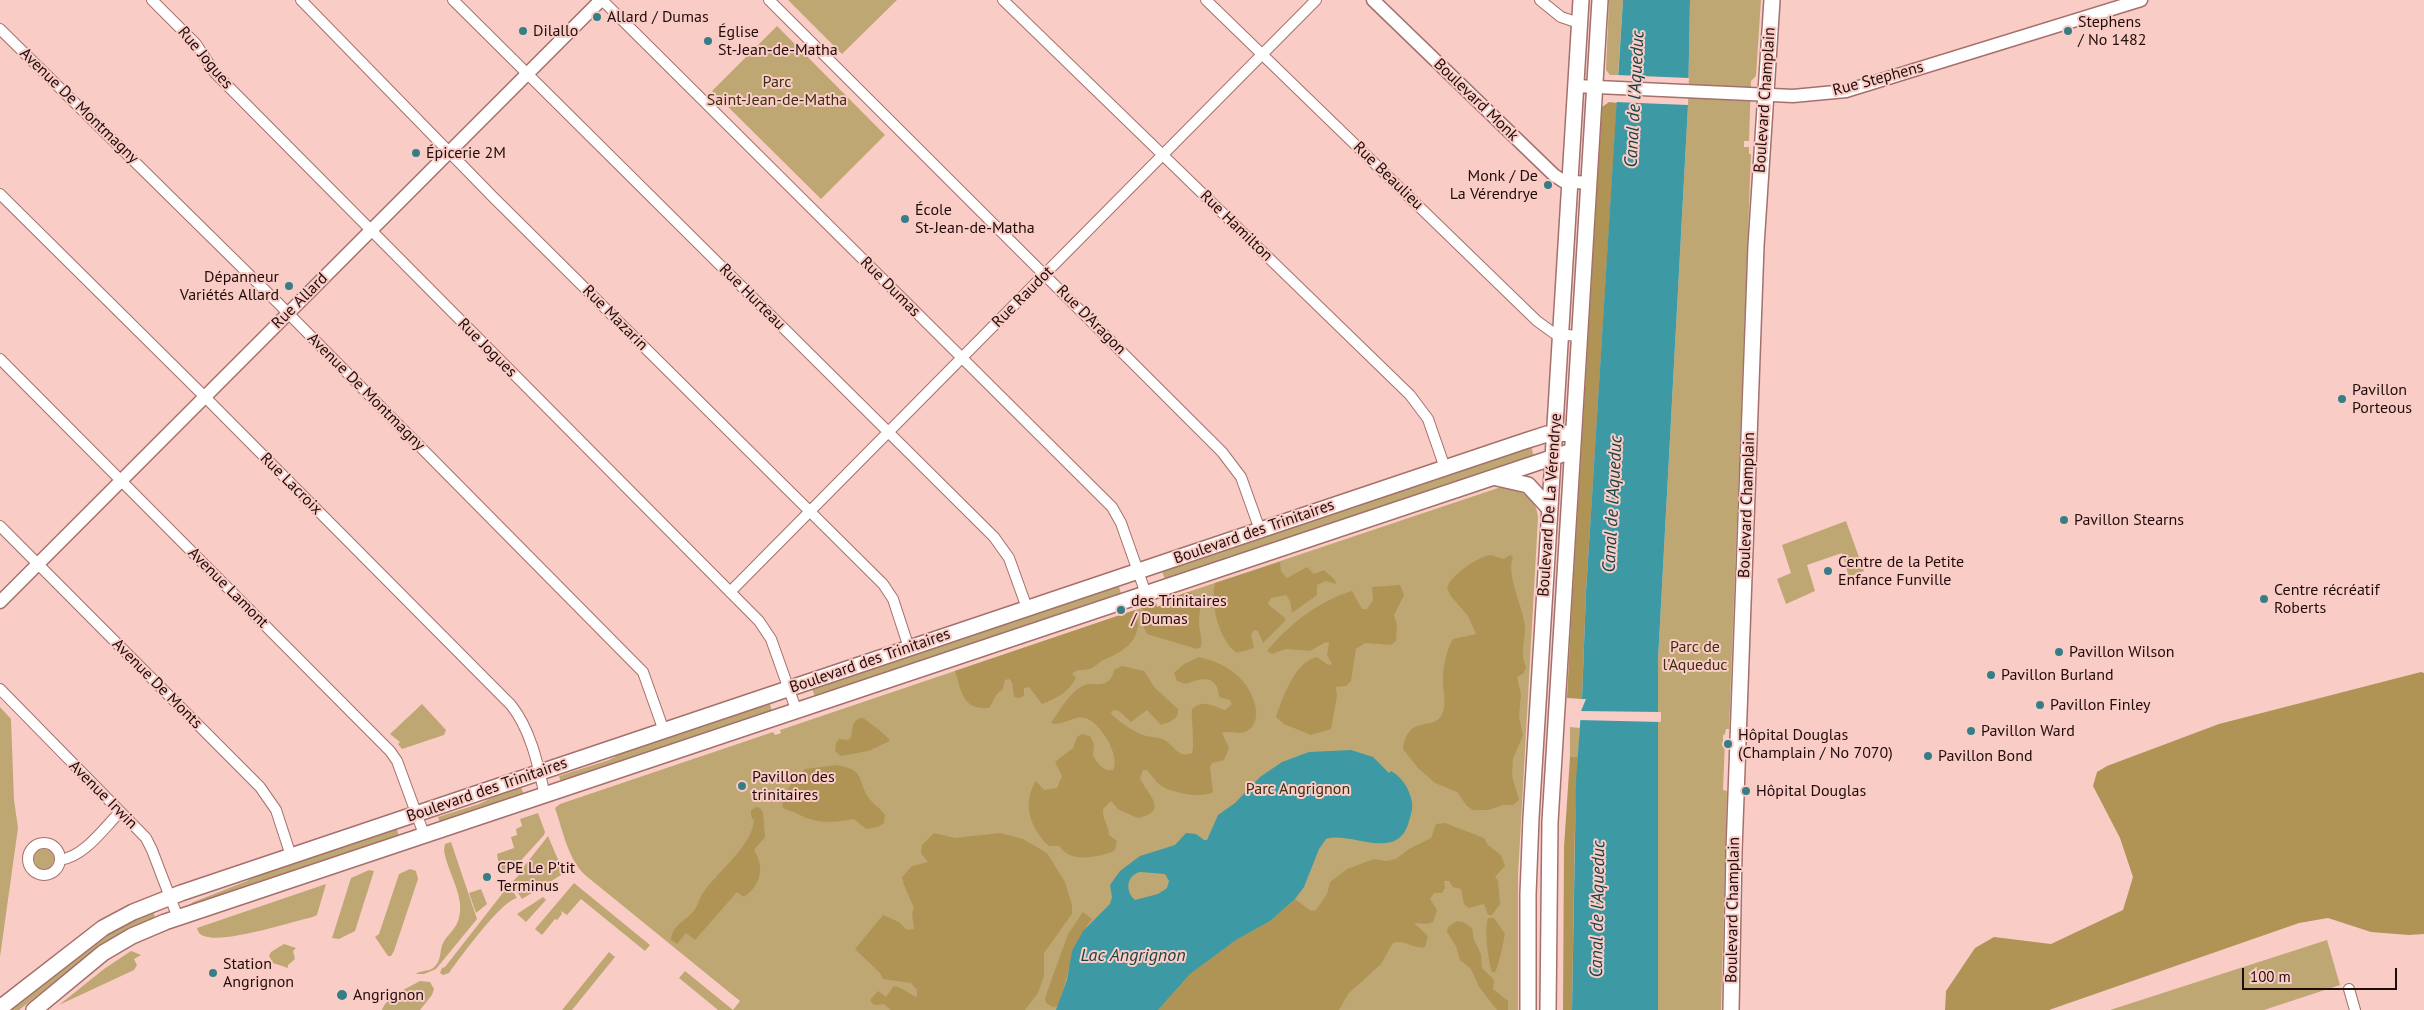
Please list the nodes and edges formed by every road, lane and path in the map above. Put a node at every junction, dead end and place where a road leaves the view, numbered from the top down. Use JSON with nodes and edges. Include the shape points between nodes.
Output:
{"nodes":[{"id":1,"x":152,"y":0,"type":"edge"},
{"id":2,"x":301,"y":0,"type":"edge"},
{"id":3,"x":453,"y":0,"type":"edge"},
{"id":4,"x":601,"y":0,"type":"edge"},
{"id":5,"x":769,"y":0,"type":"edge"},
{"id":6,"x":1003,"y":0,"type":"edge"},
{"id":7,"x":1206,"y":0,"type":"edge"},
{"id":8,"x":1316,"y":0,"type":"edge"},
{"id":9,"x":1373,"y":0,"type":"edge"},
{"id":10,"x":1540,"y":0,"type":"edge"},
{"id":11,"x":1581,"y":0,"type":"edge"},
{"id":12,"x":1600,"y":0,"type":"edge"},
{"id":13,"x":1772,"y":0,"type":"edge"},
{"id":14,"x":2141,"y":0,"type":"edge"},
{"id":15,"x":1579,"y":23,"type":"junction"},
{"id":16,"x":0,"y":29,"type":"edge"},
{"id":17,"x":1262,"y":55,"type":"junction"},
{"id":18,"x":528,"y":74,"type":"junction"},
{"id":19,"x":1575,"y":86,"type":"junction"},
{"id":20,"x":1594,"y":88,"type":"junction"},
{"id":21,"x":1764,"y":95,"type":"junction"},
{"id":22,"x":449,"y":152,"type":"junction"},
{"id":23,"x":1163,"y":155,"type":"junction"},
{"id":24,"x":1570,"y":182,"type":"junction"},
{"id":25,"x":1588,"y":183,"type":"junction"},
{"id":26,"x":0,"y":194,"type":"edge"},
{"id":27,"x":371,"y":230,"type":"junction"},
{"id":28,"x":1045,"y":275,"type":"junction"},
{"id":29,"x":288,"y":313,"type":"junction"},
{"id":30,"x":1561,"y":335,"type":"junction"},
{"id":31,"x":1579,"y":336,"type":"junction"},
{"id":32,"x":962,"y":358,"type":"junction"},
{"id":33,"x":0,"y":359,"type":"edge"},
{"id":34,"x":205,"y":397,"type":"junction"},
{"id":35,"x":888,"y":433,"type":"junction"},
{"id":36,"x":1573,"y":433,"type":"junction"},
{"id":37,"x":1554,"y":434,"type":"junction"},
{"id":38,"x":1572,"y":451,"type":"junction"},
{"id":39,"x":1553,"y":457,"type":"junction"},
{"id":40,"x":1445,"y":468,"type":"junction"},
{"id":41,"x":1493,"y":477,"type":"junction"},
{"id":42,"x":121,"y":481,"type":"junction"},
{"id":43,"x":1550,"y":509,"type":"junction"},
{"id":44,"x":810,"y":512,"type":"junction"},
{"id":45,"x":0,"y":526,"type":"edge"},
{"id":46,"x":1260,"y":530,"type":"junction"},
{"id":47,"x":38,"y":564,"type":"junction"},
{"id":48,"x":1138,"y":571,"type":"junction"},
{"id":49,"x":730,"y":592,"type":"junction"},
{"id":50,"x":1146,"y":594,"type":"junction"},
{"id":51,"x":0,"y":602,"type":"edge"},
{"id":52,"x":1027,"y":608,"type":"junction"},
{"id":53,"x":909,"y":648,"type":"junction"},
{"id":54,"x":0,"y":689,"type":"edge"},
{"id":55,"x":789,"y":689,"type":"junction"},
{"id":56,"x":797,"y":712,"type":"junction"},
{"id":57,"x":664,"y":731,"type":"junction"},
{"id":58,"x":540,"y":772,"type":"junction"},
{"id":59,"x":545,"y":796,"type":"junction"},
{"id":60,"x":120,"y":812,"type":"junction"},
{"id":61,"x":417,"y":814,"type":"junction"},
{"id":62,"x":424,"y":837,"type":"junction"},
{"id":63,"x":291,"y":856,"type":"junction"},
{"id":64,"x":60,"y":860,"type":"dead end"},
{"id":65,"x":169,"y":897,"type":"junction"},
{"id":66,"x":178,"y":918,"type":"junction"},
{"id":67,"x":2349,"y":989,"type":"dead end"},
{"id":68,"x":0,"y":1008,"type":"edge"},
{"id":69,"x":34,"y":1010,"type":"edge"},
{"id":70,"x":1528,"y":1010,"type":"edge"},
{"id":71,"x":1548,"y":1010,"type":"edge"},
{"id":72,"x":1731,"y":1010,"type":"edge"},
{"id":73,"x":2355,"y":1010,"type":"edge"}],
"edges":[{"from":1,"to":27,"type":"street","name":"Rue Jogues","via":[[196,44],[215,73]]},
{"from":2,"to":22,"type":"street","name":"Rue Mazarin"},
{"from":3,"to":18,"type":"street","name":"Rue Hurteau"},
{"from":4,"to":18,"type":"street","name":"Rue Allard"},
{"from":4,"to":32,"type":"street","name":"Rue Dumas"},
{"from":5,"to":28,"type":"street","name":"Rue D'Aragon"},
{"from":6,"to":23,"type":"street","name":"Rue Hamilton"},
{"from":7,"to":17,"type":"street","name":"Rue Beaulieu"},
{"from":8,"to":17,"type":"street","name":"Rue Raudot"},
{"from":9,"to":24,"type":"street","name":"Boulevard Monk","via":[[1554,175]]},
{"from":10,"to":15,"type":"street","via":[[1561,17]]},
{"from":11,"to":15,"type":"main road","name":"Boulevard De La Vérendrye"},
{"from":12,"to":20,"type":"main road","name":"Boulevard De La Vérendrye"},
{"from":13,"to":21,"type":"main road","name":"Boulevard Champlain"},
{"from":14,"to":21,"type":"street","name":"Rue Stephens","via":[[1846,91]]},
{"from":15,"to":19,"type":"main road","name":"Boulevard De La Vérendrye"},
{"from":16,"to":29,"type":"street","name":"Avenue De Montmagny"},
{"from":17,"to":23,"type":"street","name":"Rue Raudot"},
{"from":17,"to":30,"type":"street","name":"Rue Beaulieu","via":[[1537,321]]},
{"from":18,"to":22,"type":"street","name":"Rue Allard"},
{"from":18,"to":35,"type":"street","name":"Rue Hurteau"},
{"from":19,"to":20,"type":"street","name":"Rue Stephens"},
{"from":19,"to":24,"type":"main road","name":"Boulevard De La Vérendrye"},
{"from":20,"to":21,"type":"street","name":"Rue Stephens"},
{"from":20,"to":25,"type":"main road","name":"Boulevard De La Vérendrye"},
{"from":21,"to":72,"type":"main road","name":"Boulevard Champlain","via":[[1734,851]]},
{"from":22,"to":27,"type":"street","name":"Rue Allard"},
{"from":22,"to":44,"type":"street","name":"Rue Mazarin"},
{"from":23,"to":28,"type":"street","name":"Rue Raudot"},
{"from":23,"to":40,"type":"street","name":"Rue Hamilton","via":[[1417,403],[1432,428]]},
{"from":24,"to":25,"type":"street","name":"Boulevard Monk"},
{"from":24,"to":30,"type":"main road","name":"Boulevard De La Vérendrye"},
{"from":25,"to":31,"type":"main road","name":"Boulevard De La Vérendrye"},
{"from":26,"to":34,"type":"street","name":"Rue Lacroix"},
{"from":27,"to":29,"type":"street","name":"Rue Allard"},
{"from":27,"to":49,"type":"street","name":"Rue Jogues"},
{"from":28,"to":32,"type":"street","name":"Rue Raudot"},
{"from":28,"to":46,"type":"street","name":"Rue D'Aragon","via":[[1230,461],[1245,487]]},
{"from":29,"to":34,"type":"street","name":"Rue Allard"},
{"from":29,"to":57,"type":"street","name":"Avenue De Montmagny","via":[[643,672]]},
{"from":30,"to":31,"type":"street","name":"Rue Beaulieu"},
{"from":30,"to":37,"type":"main road","name":"Boulevard De La Vérendrye"},
{"from":31,"to":36,"type":"main road","name":"Boulevard De La Vérendrye"},
{"from":32,"to":35,"type":"street","name":"Rue Raudot"},
{"from":32,"to":48,"type":"street","name":"Rue Dumas","via":[[1112,508],[1122,523]]},
{"from":33,"to":42,"type":"street","name":"Avenue Lamont"},
{"from":34,"to":42,"type":"street","name":"Rue Allard"},
{"from":34,"to":58,"type":"street","name":"Rue Lacroix","via":[[511,705],[523,722]]},
{"from":35,"to":44,"type":"street","name":"Rue Raudot"},
{"from":35,"to":52,"type":"street","name":"Rue Hurteau","via":[[1000,543],[1013,566]]},
{"from":36,"to":37,"type":"main road","name":"Boulevard des Trinitaires"},
{"from":36,"to":38,"type":"main road","name":"Boulevard De La Vérendrye"},
{"from":37,"to":39,"type":"main road","name":"Boulevard De La Vérendrye"},
{"from":37,"to":40,"type":"main road","name":"Boulevard des Trinitaires"},
{"from":38,"to":39,"type":"main road","name":"Boulevard des Trinitaires"},
{"from":38,"to":71,"type":"main road","name":"Boulevard De La Vérendrye","via":[[1550,822]]},
{"from":39,"to":41,"type":"main road","name":"Boulevard des Trinitaires"},
{"from":39,"to":43,"type":"main road","name":"Boulevard De La Vérendrye"},
{"from":40,"to":46,"type":"main road","name":"Boulevard des Trinitaires"},
{"from":41,"to":43,"type":"main road","via":[[1528,485]]},
{"from":41,"to":50,"type":"main road","name":"Boulevard des Trinitaires"},
{"from":42,"to":47,"type":"street","name":"Rue Allard"},
{"from":42,"to":61,"type":"street","name":"Avenue Lamont","via":[[390,751]]},
{"from":43,"to":70,"type":"main road","name":"Boulevard De La Vérendrye","via":[[1530,841]]},
{"from":44,"to":49,"type":"street","name":"Rue Raudot"},
{"from":44,"to":53,"type":"street","name":"Rue Mazarin","via":[[889,591]]},
{"from":45,"to":47,"type":"street","name":"Avenue De Monts"},
{"from":46,"to":48,"type":"main road","name":"Boulevard des Trinitaires"},
{"from":47,"to":51,"type":"street","name":"Rue Allard"},
{"from":47,"to":63,"type":"street","name":"Avenue De Monts","via":[[260,787],[276,810]]},
{"from":48,"to":50,"type":"street","name":"Rue Dumas"},
{"from":48,"to":52,"type":"main road","name":"Boulevard des Trinitaires"},
{"from":49,"to":55,"type":"street","name":"Rue Jogues","via":[[766,629]]},
{"from":50,"to":56,"type":"main road","name":"Boulevard des Trinitaires"},
{"from":52,"to":53,"type":"main road","name":"Boulevard des Trinitaires"},
{"from":53,"to":55,"type":"main road","name":"Boulevard des Trinitaires"},
{"from":54,"to":60,"type":"street","name":"Avenue Irwin"},
{"from":55,"to":56,"type":"street","name":"Rue Jogues"},
{"from":55,"to":57,"type":"main road","name":"Boulevard des Trinitaires"},
{"from":56,"to":59,"type":"main road","name":"Boulevard des Trinitaires"},
{"from":57,"to":58,"type":"main road","name":"Boulevard des Trinitaires"},
{"from":58,"to":59,"type":"street","name":"Rue Lacroix"},
{"from":58,"to":61,"type":"main road","name":"Boulevard des Trinitaires"},
{"from":59,"to":62,"type":"main road","name":"Boulevard des Trinitaires"},
{"from":60,"to":64,"type":"street","via":[[80,852]]},
{"from":60,"to":65,"type":"street","name":"Avenue Irwin","via":[[149,844]]},
{"from":61,"to":62,"type":"street","name":"Avenue Lamont"},
{"from":61,"to":63,"type":"main road","name":"Boulevard des Trinitaires"},
{"from":62,"to":66,"type":"main road","name":"Boulevard des Trinitaires"},
{"from":63,"to":65,"type":"main road","name":"Boulevard des Trinitaires"},
{"from":65,"to":66,"type":"street","name":"Avenue Irwin"},
{"from":65,"to":68,"type":"main road","name":"Boulevard des Trinitaires","via":[[103,928]]},
{"from":66,"to":69,"type":"main road","name":"Boulevard des Trinitaires","via":[[110,948]]},
{"from":67,"to":73,"type":"street"}]}
